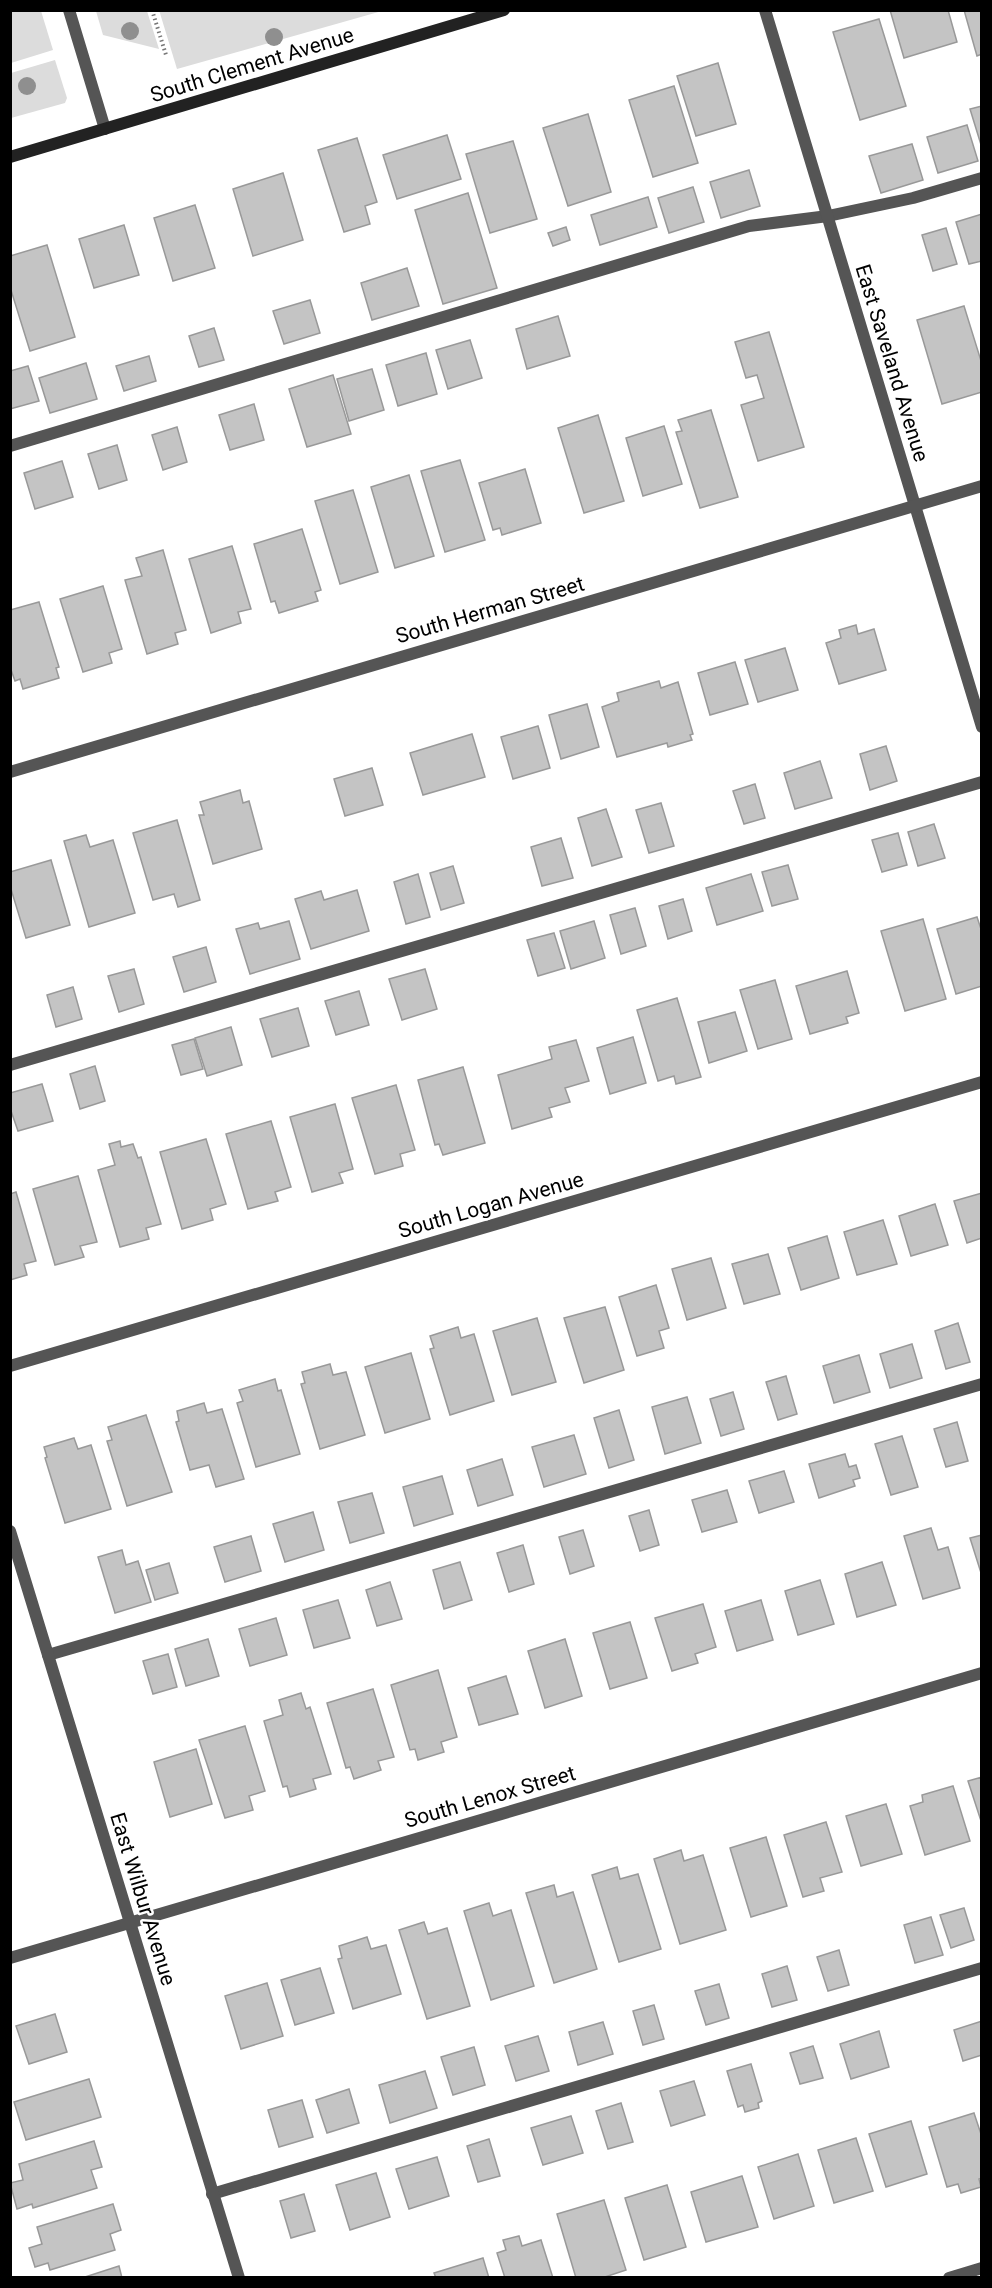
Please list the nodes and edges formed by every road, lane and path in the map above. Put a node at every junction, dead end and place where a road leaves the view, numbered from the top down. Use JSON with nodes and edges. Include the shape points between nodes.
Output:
{"nodes":[{"id":1,"x":69,"y":10,"type":"edge"},
{"id":2,"x":152,"y":10,"type":"edge"},
{"id":3,"x":504,"y":10,"type":"edge"},
{"id":4,"x":765,"y":10,"type":"edge"},
{"id":5,"x":166,"y":56,"type":"dead end"},
{"id":6,"x":105,"y":129,"type":"junction"},
{"id":7,"x":10,"y":157,"type":"edge"},
{"id":8,"x":981,"y":178,"type":"edge"},
{"id":9,"x":828,"y":216,"type":"junction"},
{"id":10,"x":10,"y":446,"type":"edge"},
{"id":11,"x":981,"y":486,"type":"edge"},
{"id":12,"x":915,"y":506,"type":"junction"},
{"id":13,"x":981,"y":727,"type":"edge"},
{"id":14,"x":10,"y":772,"type":"edge"},
{"id":15,"x":981,"y":782,"type":"edge"},
{"id":16,"x":10,"y":1065,"type":"edge"},
{"id":17,"x":981,"y":1082,"type":"edge"},
{"id":18,"x":10,"y":1366,"type":"edge"},
{"id":19,"x":981,"y":1384,"type":"edge"},
{"id":20,"x":10,"y":1531,"type":"edge"},
{"id":21,"x":48,"y":1655,"type":"junction"},
{"id":22,"x":981,"y":1673,"type":"edge"},
{"id":23,"x":130,"y":1922,"type":"junction"},
{"id":24,"x":10,"y":1958,"type":"edge"},
{"id":25,"x":981,"y":1968,"type":"edge"},
{"id":26,"x":212,"y":2194,"type":"junction"},
{"id":27,"x":981,"y":2268,"type":"edge"},
{"id":28,"x":239,"y":2277,"type":"edge"},
{"id":29,"x":949,"y":2277,"type":"edge"}],
"edges":[{"from":1,"to":6,"type":"street"},
{"from":2,"to":5,"type":"path"},
{"from":3,"to":6,"type":"street","name":"South Clement Avenue"},
{"from":4,"to":9,"type":"street","name":"East Saveland Avenue"},
{"from":6,"to":7,"type":"street","name":"South Clement Avenue"},
{"from":8,"to":9,"type":"street","via":[[914,198]]},
{"from":9,"to":10,"type":"street","via":[[749,226]]},
{"from":9,"to":12,"type":"street","name":"East Saveland Avenue"},
{"from":11,"to":12,"type":"street","name":"South Herman Street"},
{"from":12,"to":13,"type":"street","name":"East Saveland Avenue"},
{"from":12,"to":14,"type":"street","name":"South Herman Street"},
{"from":15,"to":16,"type":"street"},
{"from":17,"to":18,"type":"street","name":"South Logan Avenue"},
{"from":19,"to":21,"type":"street"},
{"from":20,"to":21,"type":"street","name":"East Wilbur Avenue"},
{"from":21,"to":23,"type":"street","name":"East Wilbur Avenue"},
{"from":22,"to":23,"type":"street","name":"South Lenox Street"},
{"from":23,"to":24,"type":"street","name":"South Lenox Street"},
{"from":23,"to":26,"type":"street","name":"East Wilbur Avenue"},
{"from":25,"to":26,"type":"street"},
{"from":26,"to":28,"type":"street","name":"East Wilbur Avenue"},
{"from":27,"to":29,"type":"street"}]}
